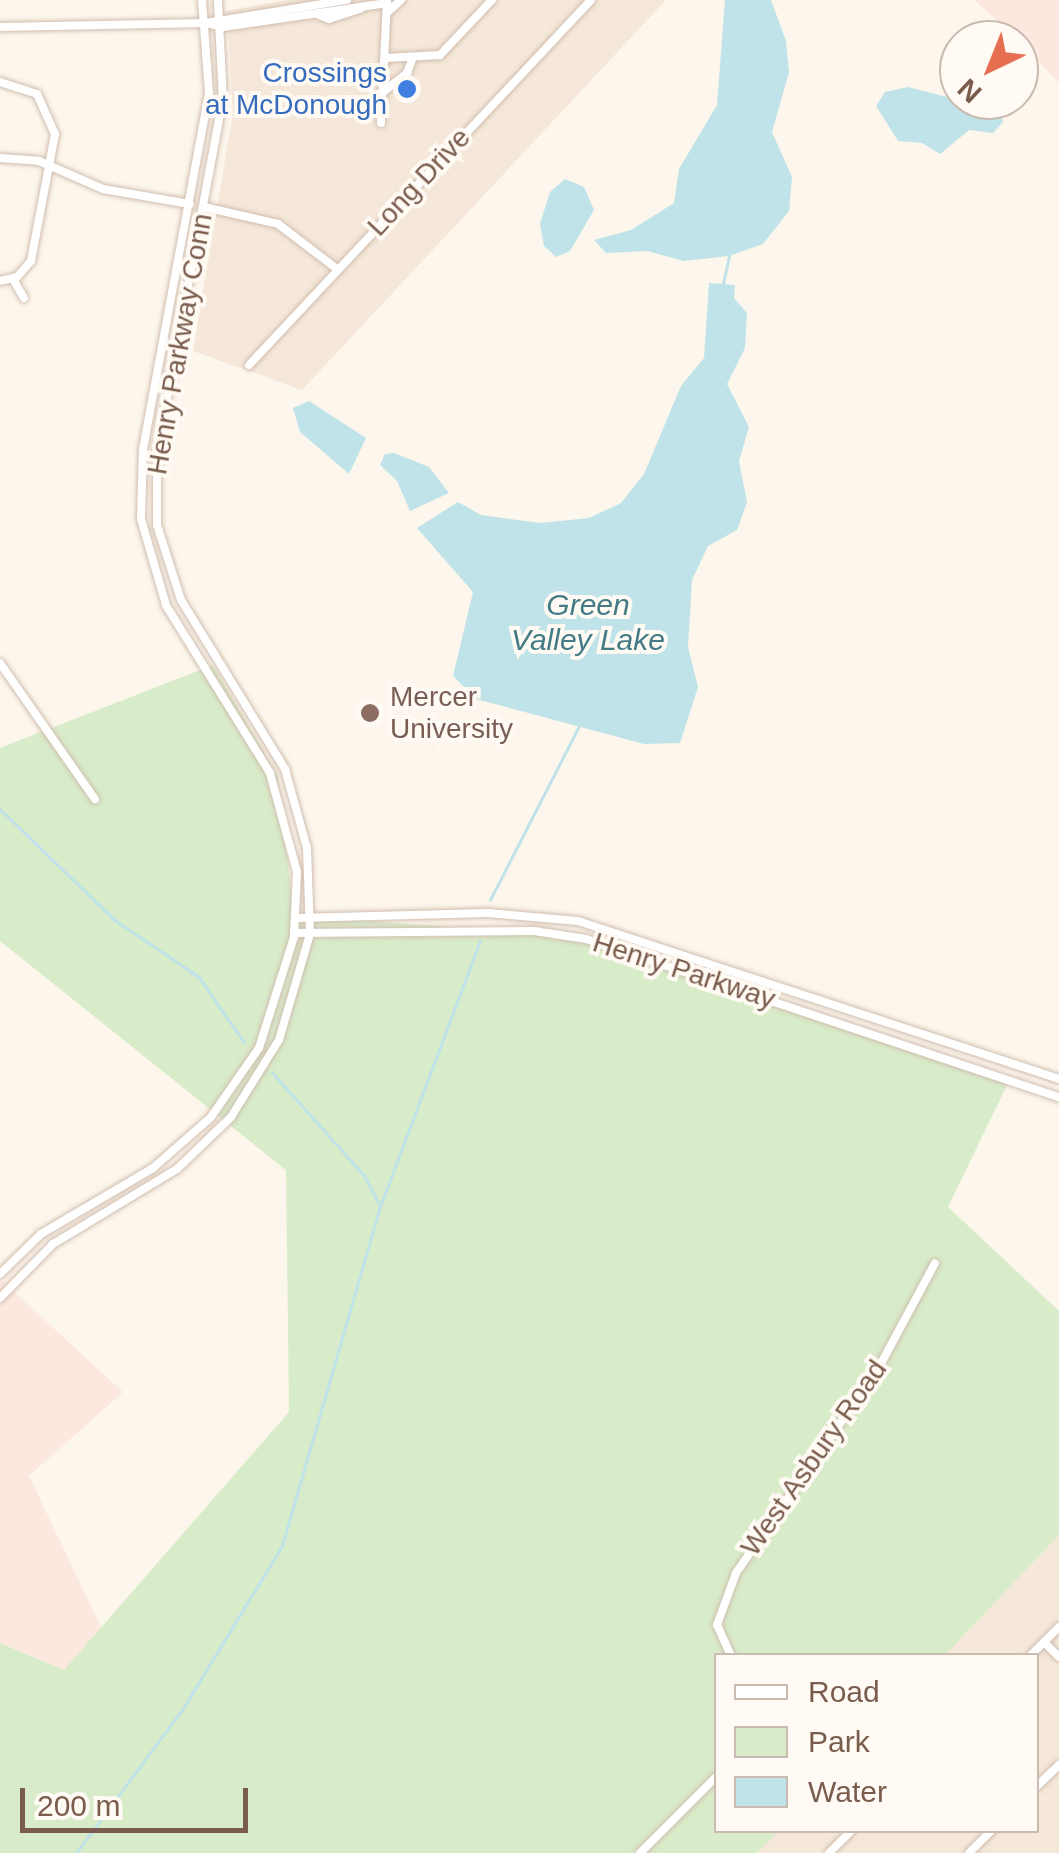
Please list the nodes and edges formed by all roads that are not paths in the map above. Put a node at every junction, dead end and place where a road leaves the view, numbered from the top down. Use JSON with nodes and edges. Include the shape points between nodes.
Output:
{"nodes":[{"id":1,"x":202,"y":0,"type":"edge"},
{"id":2,"x":218,"y":0,"type":"edge"},
{"id":3,"x":401,"y":0,"type":"edge"},
{"id":4,"x":492,"y":0,"type":"edge"},
{"id":5,"x":590,"y":0,"type":"edge"},
{"id":6,"x":358,"y":5,"type":"edge"},
{"id":7,"x":388,"y":5,"type":"edge"},
{"id":8,"x":341,"y":7,"type":"edge"},
{"id":9,"x":316,"y":9,"type":"junction"},
{"id":10,"x":206,"y":23,"type":"junction"},
{"id":11,"x":222,"y":23,"type":"junction"},
{"id":12,"x":0,"y":27,"type":"edge"},
{"id":13,"x":385,"y":58,"type":"junction"},
{"id":14,"x":412,"y":60,"type":"junction"},
{"id":15,"x":0,"y":82,"type":"edge"},
{"id":16,"x":383,"y":92,"type":"junction"},
{"id":17,"x":381,"y":123,"type":"dead end"},
{"id":18,"x":0,"y":158,"type":"edge"},
{"id":19,"x":49,"y":165,"type":"junction"},
{"id":20,"x":190,"y":204,"type":"junction"},
{"id":21,"x":204,"y":208,"type":"junction"},
{"id":22,"x":337,"y":269,"type":"junction"},
{"id":23,"x":13,"y":279,"type":"junction"},
{"id":24,"x":0,"y":281,"type":"edge"},
{"id":25,"x":24,"y":298,"type":"dead end"},
{"id":26,"x":249,"y":365,"type":"dead end"},
{"id":27,"x":0,"y":663,"type":"edge"},
{"id":28,"x":95,"y":799,"type":"dead end"},
{"id":29,"x":297,"y":918,"type":"junction"},
{"id":30,"x":311,"y":918,"type":"junction"},
{"id":31,"x":294,"y":932,"type":"junction"},
{"id":32,"x":310,"y":934,"type":"junction"},
{"id":33,"x":1059,"y":1079,"type":"edge"},
{"id":34,"x":1059,"y":1097,"type":"edge"},
{"id":35,"x":935,"y":1263,"type":"dead end"},
{"id":36,"x":0,"y":1274,"type":"edge"},
{"id":37,"x":0,"y":1298,"type":"edge"},
{"id":38,"x":1059,"y":1627,"type":"edge"},
{"id":39,"x":1044,"y":1642,"type":"junction"},
{"id":40,"x":730,"y":1653,"type":"edge"},
{"id":41,"x":1033,"y":1653,"type":"edge"},
{"id":42,"x":1059,"y":1657,"type":"edge"},
{"id":43,"x":1059,"y":1765,"type":"edge"},
{"id":44,"x":714,"y":1780,"type":"edge"},
{"id":45,"x":1039,"y":1784,"type":"edge"},
{"id":46,"x":849,"y":1833,"type":"edge"},
{"id":47,"x":989,"y":1833,"type":"edge"},
{"id":48,"x":640,"y":1853,"type":"edge"},
{"id":49,"x":828,"y":1853,"type":"edge"},
{"id":50,"x":969,"y":1853,"type":"edge"}],
"edges":[{"from":1,"to":10,"type":"street","name":"Henry Parkway Conn"},
{"from":2,"to":11,"type":"street","name":"Henry Parkway Conn"},
{"from":3,"to":7,"type":"street"},
{"from":4,"to":14,"type":"street","via":[[440,55]]},
{"from":5,"to":22,"type":"street","name":"Long Drive"},
{"from":6,"to":7,"type":"street"},
{"from":6,"to":8,"type":"street"},
{"from":7,"to":13,"type":"street"},
{"from":8,"to":9,"type":"street"},
{"from":8,"to":9,"type":"street"},
{"from":9,"to":11,"type":"street"},
{"from":10,"to":11,"type":"street"},
{"from":10,"to":12,"type":"street"},
{"from":10,"to":20,"type":"street","name":"Henry Parkway Conn","via":[[208,93]]},
{"from":11,"to":21,"type":"street","name":"Henry Parkway Conn","via":[[223,100]]},
{"from":13,"to":14,"type":"street"},
{"from":13,"to":16,"type":"street"},
{"from":14,"to":16,"type":"street","via":[[407,73]]},
{"from":15,"to":19,"type":"street","via":[[26,87],[48,107],[54,130]]},
{"from":16,"to":17,"type":"street"},
{"from":18,"to":19,"type":"street"},
{"from":19,"to":20,"type":"street","via":[[97,188]]},
{"from":19,"to":23,"type":"street","via":[[32,259]]},
{"from":20,"to":21,"type":"street"},
{"from":20,"to":29,"type":"street","name":"Henry Parkway Conn","via":[[142,449],[141,519],[166,604],[270,772],[296,872]]},
{"from":21,"to":22,"type":"street","via":[[278,224]]},
{"from":21,"to":30,"type":"street","name":"Henry Parkway Conn","via":[[158,451],[157,525],[181,600],[285,769],[302,819]]},
{"from":22,"to":26,"type":"street","name":"Long Drive"},
{"from":23,"to":24,"type":"street"},
{"from":23,"to":25,"type":"street"},
{"from":27,"to":28,"type":"street"},
{"from":29,"to":30,"type":"street","name":"Henry Parkway"},
{"from":29,"to":31,"type":"street","name":"Henry Parkway Conn"},
{"from":30,"to":32,"type":"street","name":"Henry Parkway Conn"},
{"from":30,"to":33,"type":"street","name":"Henry Parkway","via":[[488,913],[578,921]]},
{"from":31,"to":32,"type":"street","name":"Henry Parkway"},
{"from":31,"to":36,"type":"street","name":"Henry Parkway Conn","via":[[286,976],[259,1048],[211,1118],[154,1168],[42,1234]]},
{"from":32,"to":34,"type":"street","name":"Henry Parkway","via":[[534,931],[586,939]]},
{"from":32,"to":37,"type":"street","name":"Henry Parkway Conn","via":[[285,1027],[231,1117],[164,1178],[52,1244]]},
{"from":35,"to":40,"type":"street","name":"West Asbury Road","via":[[878,1369],[736,1573],[716,1624]]},
{"from":38,"to":39,"type":"street"},
{"from":39,"to":41,"type":"street"},
{"from":39,"to":42,"type":"street"},
{"from":43,"to":45,"type":"street"},
{"from":44,"to":48,"type":"street"},
{"from":46,"to":49,"type":"street"},
{"from":47,"to":50,"type":"street"}]}
